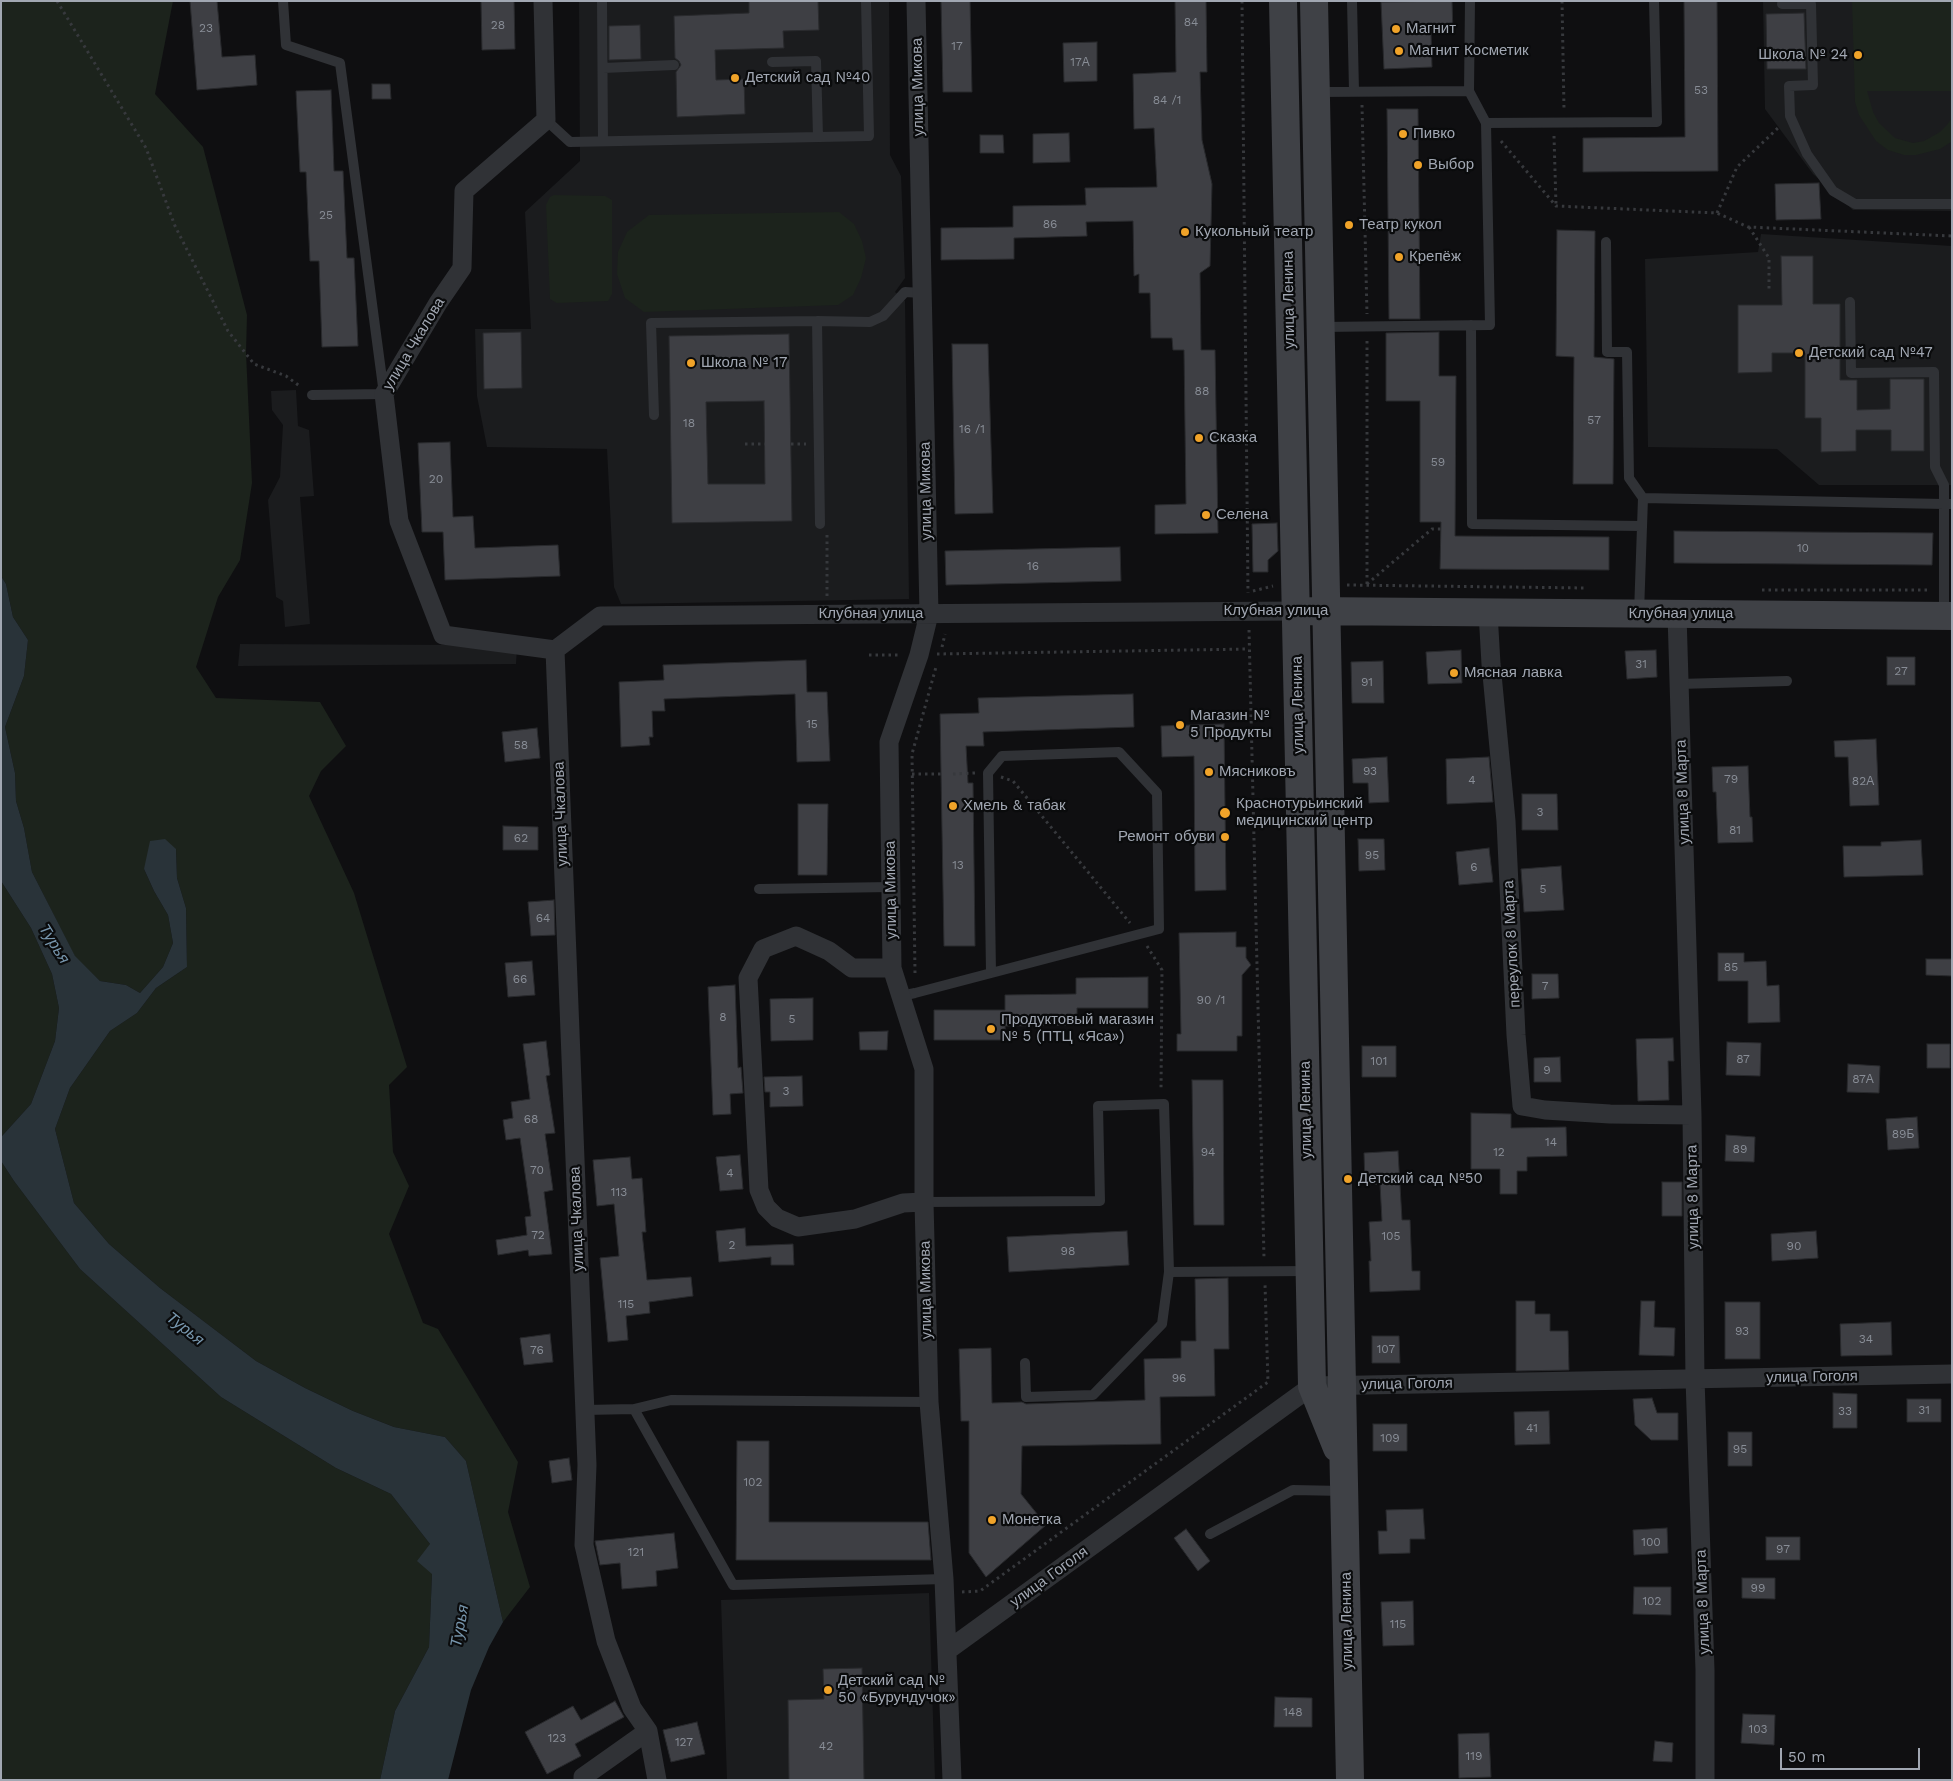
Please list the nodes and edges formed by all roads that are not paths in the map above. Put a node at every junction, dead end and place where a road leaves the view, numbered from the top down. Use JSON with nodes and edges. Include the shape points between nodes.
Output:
{"nodes":[{"id":1,"x":283,"y":1,"type":"edge"},
{"id":2,"x":543,"y":1,"type":"edge"},
{"id":3,"x":602,"y":1,"type":"edge"},
{"id":4,"x":866,"y":1,"type":"edge"},
{"id":5,"x":916,"y":1,"type":"edge"},
{"id":6,"x":1283,"y":1,"type":"edge"},
{"id":7,"x":1314,"y":1,"type":"edge"},
{"id":8,"x":1352,"y":1,"type":"edge"},
{"id":9,"x":1470,"y":1,"type":"edge"},
{"id":10,"x":1654,"y":1,"type":"edge"},
{"id":11,"x":1782,"y":4,"type":"dead end"},
{"id":12,"x":772,"y":62,"type":"dead end"},
{"id":13,"x":674,"y":65,"type":"dead end"},
{"id":14,"x":602,"y":68,"type":"junction"},
{"id":15,"x":1358,"y":91,"type":"junction"},
{"id":16,"x":1470,"y":91,"type":"junction"},
{"id":17,"x":1316,"y":92,"type":"junction"},
{"id":18,"x":546,"y":120,"type":"junction"},
{"id":19,"x":1486,"y":123,"type":"junction"},
{"id":20,"x":818,"y":137,"type":"junction"},
{"id":21,"x":603,"y":141,"type":"junction"},
{"id":22,"x":1952,"y":204,"type":"edge"},
{"id":23,"x":1606,"y":242,"type":"dead end"},
{"id":24,"x":922,"y":292,"type":"junction"},
{"id":25,"x":1850,"y":302,"type":"dead end"},
{"id":26,"x":817,"y":321,"type":"junction"},
{"id":27,"x":1471,"y":325,"type":"junction"},
{"id":28,"x":1322,"y":327,"type":"junction"},
{"id":29,"x":384,"y":394,"type":"junction"},
{"id":30,"x":312,"y":395,"type":"road end"},
{"id":31,"x":654,"y":415,"type":"dead end"},
{"id":32,"x":1643,"y":498,"type":"junction"},
{"id":33,"x":1948,"y":504,"type":"edge"},
{"id":34,"x":820,"y":524,"type":"road end"},
{"id":35,"x":1642,"y":526,"type":"junction"},
{"id":36,"x":1296,"y":611,"type":"junction"},
{"id":37,"x":1326,"y":611,"type":"junction"},
{"id":38,"x":1488,"y":612,"type":"junction"},
{"id":39,"x":929,"y":614,"type":"junction"},
{"id":40,"x":1639,"y":614,"type":"junction"},
{"id":41,"x":1677,"y":614,"type":"junction"},
{"id":42,"x":1948,"y":616,"type":"edge"},
{"id":43,"x":555,"y":650,"type":"junction"},
{"id":44,"x":1787,"y":681,"type":"dead end"},
{"id":45,"x":1679,"y":684,"type":"junction"},
{"id":46,"x":891,"y":887,"type":"junction"},
{"id":47,"x":759,"y":889,"type":"dead end"},
{"id":48,"x":892,"y":968,"type":"junction"},
{"id":49,"x":991,"y":973,"type":"junction"},
{"id":50,"x":900,"y":996,"type":"junction"},
{"id":51,"x":1692,"y":1115,"type":"junction"},
{"id":52,"x":924,"y":1202,"type":"junction"},
{"id":53,"x":1310,"y":1271,"type":"junction"},
{"id":54,"x":1169,"y":1272,"type":"junction"},
{"id":55,"x":1025,"y":1363,"type":"dead end"},
{"id":56,"x":1952,"y":1374,"type":"edge"},
{"id":57,"x":1695,"y":1379,"type":"junction"},
{"id":58,"x":1341,"y":1385,"type":"junction"},
{"id":59,"x":1312,"y":1386,"type":"junction"},
{"id":60,"x":929,"y":1402,"type":"junction"},
{"id":61,"x":634,"y":1409,"type":"junction"},
{"id":62,"x":585,"y":1410,"type":"junction"},
{"id":63,"x":1343,"y":1463,"type":"junction"},
{"id":64,"x":1344,"y":1492,"type":"junction"},
{"id":65,"x":1210,"y":1534,"type":"dead end"},
{"id":66,"x":944,"y":1586,"type":"junction"},
{"id":67,"x":948,"y":1650,"type":"junction"},
{"id":68,"x":648,"y":1731,"type":"junction"},
{"id":69,"x":583,"y":1780,"type":"edge"},
{"id":70,"x":657,"y":1780,"type":"edge"},
{"id":71,"x":952,"y":1780,"type":"edge"},
{"id":72,"x":1350,"y":1780,"type":"edge"},
{"id":73,"x":1705,"y":1780,"type":"edge"}],
"edges":[{"from":1,"to":29,"type":"lane","via":[[286,45],[340,63]]},
{"from":2,"to":18,"type":"street"},
{"from":3,"to":14,"type":"lane"},
{"from":4,"to":20,"type":"lane","via":[[869,136]]},
{"from":5,"to":24,"type":"street","name":"улица Микова"},
{"from":6,"to":36,"type":"main road","name":"улица Ленина"},
{"from":7,"to":17,"type":"main road","name":"улица Ленина"},
{"from":8,"to":15,"type":"lane"},
{"from":9,"to":16,"type":"lane"},
{"from":10,"to":19,"type":"lane","via":[[1657,122]]},
{"from":11,"to":22,"type":"lane","via":[[1811,4],[1813,85],[1789,86],[1790,116],[1807,154],[1833,191],[1855,204]]},
{"from":12,"to":20,"type":"lane","via":[[816,61]]},
{"from":13,"to":14,"type":"lane"},
{"from":14,"to":21,"type":"lane"},
{"from":15,"to":16,"type":"lane"},
{"from":15,"to":17,"type":"lane"},
{"from":16,"to":19,"type":"lane"},
{"from":17,"to":28,"type":"main road","name":"улица Ленина"},
{"from":18,"to":21,"type":"lane","via":[[570,142]]},
{"from":18,"to":29,"type":"street","name":"улица Чкалова","via":[[464,191],[462,268]]},
{"from":19,"to":27,"type":"lane","via":[[1490,324]]},
{"from":20,"to":21,"type":"lane"},
{"from":23,"to":32,"type":"lane","via":[[1607,352],[1627,352],[1629,478]]},
{"from":24,"to":26,"type":"lane","via":[[905,292],[883,316],[870,322]]},
{"from":24,"to":39,"type":"street","name":"улица Микова"},
{"from":25,"to":33,"type":"lane","via":[[1851,374],[1934,372],[1935,467],[1944,485]]},
{"from":26,"to":31,"type":"lane","via":[[651,323]]},
{"from":26,"to":34,"type":"lane"},
{"from":27,"to":28,"type":"lane"},
{"from":27,"to":35,"type":"lane","via":[[1472,524]]},
{"from":28,"to":37,"type":"main road","name":"улица Ленина"},
{"from":29,"to":30,"type":"lane"},
{"from":29,"to":43,"type":"street","name":"улица Чкалова","via":[[399,521],[443,635]]},
{"from":32,"to":33,"type":"lane"},
{"from":32,"to":35,"type":"lane"},
{"from":33,"to":42,"type":"lane"},
{"from":35,"to":40,"type":"lane"},
{"from":36,"to":37,"type":"main road","name":"Клубная улица"},
{"from":36,"to":39,"type":"street","name":"Клубная улица"},
{"from":36,"to":53,"type":"main road","name":"улица Ленина"},
{"from":37,"to":38,"type":"main road","name":"Клубная улица"},
{"from":37,"to":58,"type":"main road","name":"улица Ленина"},
{"from":38,"to":40,"type":"main road","name":"Клубная улица"},
{"from":38,"to":51,"type":"street","name":"переулок 8 Марта","via":[[1506,821],[1522,1106],[1610,1114]]},
{"from":39,"to":43,"type":"street","name":"Клубная улица","via":[[600,616]]},
{"from":39,"to":46,"type":"street","name":"улица Микова","via":[[919,655],[889,742]]},
{"from":40,"to":41,"type":"main road","name":"Клубная улица"},
{"from":41,"to":42,"type":"main road","name":"Клубная улица"},
{"from":41,"to":45,"type":"street","name":"улица 8 Марта"},
{"from":43,"to":62,"type":"street","name":"улица Чкалова"},
{"from":44,"to":45,"type":"lane"},
{"from":45,"to":51,"type":"street","name":"улица 8 Марта"},
{"from":46,"to":47,"type":"lane"},
{"from":46,"to":48,"type":"street","name":"улица Микова"},
{"from":48,"to":50,"type":"street","name":"улица Микова"},
{"from":48,"to":52,"type":"street","via":[[852,968],[828,951],[796,936],[763,949],[748,978],[759,1190],[766,1207],[777,1218],[798,1227],[855,1220],[903,1203]]},
{"from":49,"to":49,"type":"lane","via":[[1159,930],[1157,793],[1119,752],[1002,756],[988,773]]},
{"from":49,"to":50,"type":"lane"},
{"from":50,"to":52,"type":"street","name":"улица Микова","via":[[924,1069]]},
{"from":51,"to":57,"type":"street","name":"улица 8 Марта"},
{"from":52,"to":54,"type":"lane","via":[[1100,1201],[1098,1106],[1164,1104]]},
{"from":52,"to":60,"type":"street","name":"улица Микова"},
{"from":53,"to":54,"type":"lane"},
{"from":53,"to":59,"type":"main road","name":"улица Ленина"},
{"from":54,"to":55,"type":"lane","via":[[1162,1324],[1093,1395],[1026,1396]]},
{"from":56,"to":57,"type":"street","name":"улица Гоголя"},
{"from":57,"to":58,"type":"street","name":"улица Гоголя"},
{"from":57,"to":73,"type":"street","name":"улица 8 Марта","via":[[1705,1670]]},
{"from":58,"to":59,"type":"street","name":"улица Гоголя"},
{"from":58,"to":63,"type":"main road","name":"улица Ленина"},
{"from":59,"to":63,"type":"main road","name":"улица Ленина"},
{"from":59,"to":67,"type":"street","name":"улица Гоголя"},
{"from":60,"to":61,"type":"lane","via":[[671,1400]]},
{"from":60,"to":66,"type":"street","name":"улица Микова"},
{"from":61,"to":62,"type":"lane"},
{"from":61,"to":66,"type":"lane","via":[[732,1585]]},
{"from":62,"to":68,"type":"street","name":"улица Чкалова","via":[[588,1465],[584,1545],[606,1641],[632,1708]]},
{"from":63,"to":64,"type":"main road","name":"улица Ленина"},
{"from":64,"to":65,"type":"lane","via":[[1293,1490]]},
{"from":64,"to":72,"type":"main road","name":"улица Ленина"},
{"from":66,"to":67,"type":"street","name":"улица Микова"},
{"from":67,"to":71,"type":"street","name":"улица Микова"},
{"from":68,"to":69,"type":"street"},
{"from":68,"to":70,"type":"street","name":"улица Чкалова"}]}
